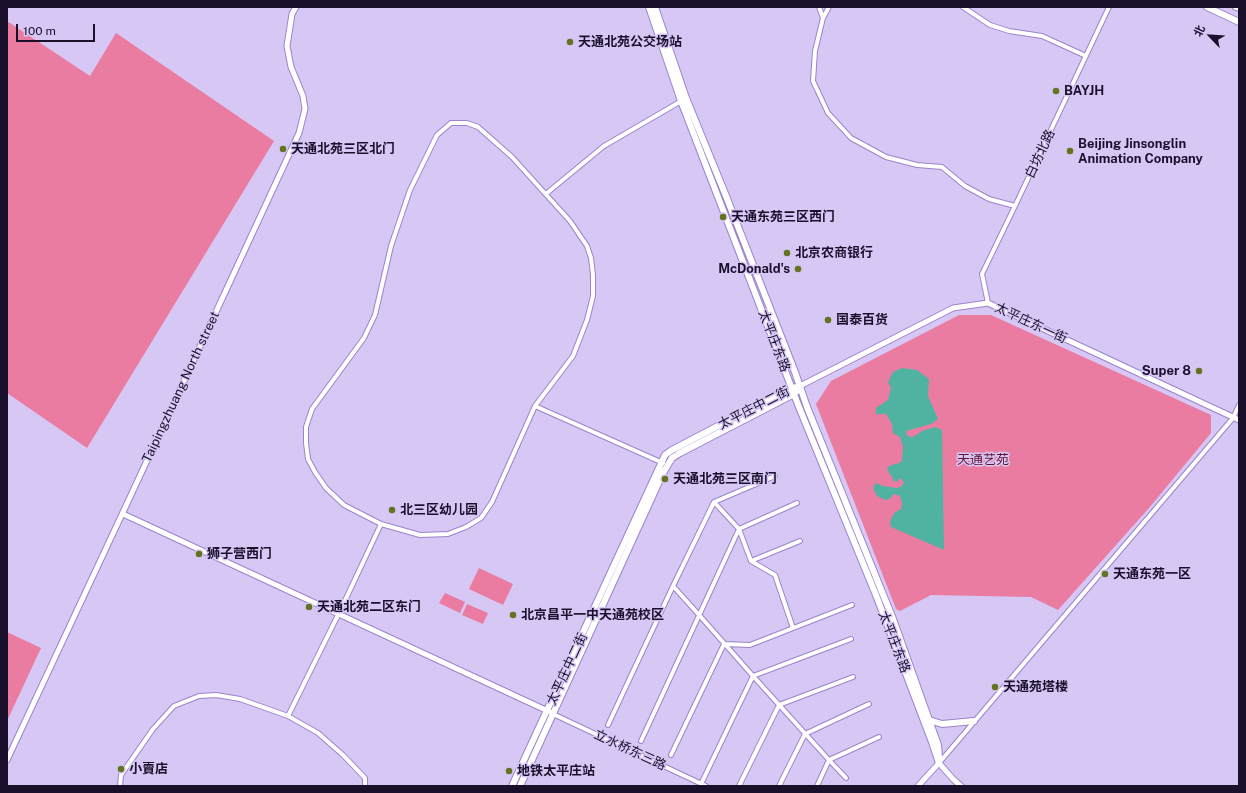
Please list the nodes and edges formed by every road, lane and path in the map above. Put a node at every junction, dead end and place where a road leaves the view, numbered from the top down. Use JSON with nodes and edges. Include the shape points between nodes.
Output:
{"nodes":[{"id":1,"x":296,"y":7,"type":"edge"},
{"id":2,"x":649,"y":7,"type":"edge"},
{"id":3,"x":655,"y":7,"type":"edge"},
{"id":4,"x":819,"y":7,"type":"edge"},
{"id":5,"x":829,"y":7,"type":"edge"},
{"id":6,"x":963,"y":7,"type":"edge"},
{"id":7,"x":1109,"y":7,"type":"edge"},
{"id":8,"x":1207,"y":7,"type":"edge"},
{"id":9,"x":1236,"y":7,"type":"edge"},
{"id":10,"x":1239,"y":8,"type":"edge"},
{"id":11,"x":823,"y":18,"type":"junction"},
{"id":12,"x":1239,"y":22,"type":"edge"},
{"id":13,"x":1086,"y":56,"type":"junction"},
{"id":14,"x":684,"y":100,"type":"junction"},
{"id":15,"x":546,"y":193,"type":"junction"},
{"id":16,"x":1015,"y":206,"type":"junction"},
{"id":17,"x":988,"y":303,"type":"junction"},
{"id":18,"x":800,"y":386,"type":"junction"},
{"id":19,"x":793,"y":391,"type":"junction"},
{"id":20,"x":1239,"y":405,"type":"edge"},
{"id":21,"x":535,"y":406,"type":"junction"},
{"id":22,"x":1233,"y":418,"type":"junction"},
{"id":23,"x":1239,"y":420,"type":"edge"},
{"id":24,"x":661,"y":462,"type":"junction"},
{"id":25,"x":667,"y":465,"type":"junction"},
{"id":26,"x":775,"y":476,"type":"dead end"},
{"id":27,"x":714,"y":502,"type":"junction"},
{"id":28,"x":797,"y":503,"type":"dead end"},
{"id":29,"x":123,"y":514,"type":"junction"},
{"id":30,"x":381,"y":524,"type":"junction"},
{"id":31,"x":739,"y":529,"type":"junction"},
{"id":32,"x":800,"y":541,"type":"dead end"},
{"id":33,"x":751,"y":561,"type":"junction"},
{"id":34,"x":673,"y":586,"type":"junction"},
{"id":35,"x":852,"y":605,"type":"dead end"},
{"id":36,"x":338,"y":614,"type":"junction"},
{"id":37,"x":700,"y":616,"type":"junction"},
{"id":38,"x":793,"y":628,"type":"junction"},
{"id":39,"x":851,"y":639,"type":"dead end"},
{"id":40,"x":724,"y":644,"type":"junction"},
{"id":41,"x":753,"y":676,"type":"junction"},
{"id":42,"x":853,"y":677,"type":"dead end"},
{"id":43,"x":869,"y":704,"type":"dead end"},
{"id":44,"x":779,"y":705,"type":"junction"},
{"id":45,"x":550,"y":713,"type":"junction"},
{"id":46,"x":288,"y":716,"type":"junction"},
{"id":47,"x":929,"y":720,"type":"junction"},
{"id":48,"x":974,"y":721,"type":"junction"},
{"id":49,"x":608,"y":725,"type":"dead end"},
{"id":50,"x":805,"y":734,"type":"junction"},
{"id":51,"x":879,"y":736,"type":"dead end"},
{"id":52,"x":641,"y":741,"type":"dead end"},
{"id":53,"x":671,"y":755,"type":"dead end"},
{"id":54,"x":7,"y":760,"type":"edge"},
{"id":55,"x":829,"y":760,"type":"junction"},
{"id":56,"x":939,"y":763,"type":"junction"},
{"id":57,"x":846,"y":778,"type":"dead end"},
{"id":58,"x":701,"y":784,"type":"junction"},
{"id":59,"x":120,"y":786,"type":"edge"},
{"id":60,"x":365,"y":786,"type":"edge"},
{"id":61,"x":512,"y":786,"type":"edge"},
{"id":62,"x":520,"y":786,"type":"edge"},
{"id":63,"x":706,"y":786,"type":"edge"},
{"id":64,"x":738,"y":786,"type":"edge"},
{"id":65,"x":779,"y":786,"type":"edge"},
{"id":66,"x":817,"y":786,"type":"edge"},
{"id":67,"x":918,"y":786,"type":"edge"},
{"id":68,"x":961,"y":786,"type":"edge"}],
"edges":[{"from":1,"to":29,"type":"street","name":"Taipingzhuang North street","via":[[292,14],[287,46],[305,109],[299,133]]},
{"from":2,"to":14,"type":"main road","name":"太平庄东路"},
{"from":3,"to":14,"type":"main road","name":"太平庄东路"},
{"from":4,"to":11,"type":"street"},
{"from":5,"to":11,"type":"street"},
{"from":6,"to":13,"type":"street","via":[[990,25],[1042,36]]},
{"from":7,"to":13,"type":"street","name":"白坊北路"},
{"from":8,"to":12,"type":"main road"},
{"from":9,"to":10,"type":"main road"},
{"from":11,"to":16,"type":"street","via":[[815,51],[813,80],[828,113],[852,138],[886,157],[917,165],[942,167],[965,186],[989,198]]},
{"from":13,"to":16,"type":"street","name":"白坊北路"},
{"from":14,"to":15,"type":"street","via":[[604,146]]},
{"from":14,"to":18,"type":"main road","name":"太平庄东路","via":[[726,196]]},
{"from":14,"to":19,"type":"main road","name":"太平庄东路"},
{"from":15,"to":21,"type":"street","via":[[587,246],[591,258],[593,296],[573,356]]},
{"from":15,"to":30,"type":"street","via":[[512,157],[478,127],[467,123],[451,123],[437,135],[410,190],[391,246],[375,315],[364,338],[312,409],[306,427],[308,459],[326,488],[344,505]]},
{"from":16,"to":17,"type":"street","name":"白坊北路","via":[[982,274]]},
{"from":17,"to":18,"type":"street","name":"太平庄东一街","via":[[953,308]]},
{"from":17,"to":22,"type":"street","name":"太平庄东一街"},
{"from":18,"to":19,"type":"main road","name":"太平庄中二街"},
{"from":18,"to":47,"type":"main road","name":"太平庄东路","via":[[893,619]]},
{"from":19,"to":24,"type":"main road","name":"太平庄中二街","via":[[672,450]]},
{"from":19,"to":25,"type":"main road","name":"太平庄中二街","via":[[680,453]]},
{"from":19,"to":56,"type":"main road","name":"太平庄东路","via":[[876,596]]},
{"from":20,"to":22,"type":"street"},
{"from":21,"to":24,"type":"street"},
{"from":21,"to":30,"type":"street","via":[[492,502],[481,518],[448,534],[420,535]]},
{"from":22,"to":23,"type":"street","name":"太平庄东一街"},
{"from":22,"to":48,"type":"street"},
{"from":24,"to":25,"type":"street"},
{"from":24,"to":45,"type":"main road","name":"太平庄中二街"},
{"from":25,"to":45,"type":"main road","name":"太平庄中二街"},
{"from":26,"to":27,"type":"street"},
{"from":27,"to":31,"type":"street"},
{"from":27,"to":34,"type":"street"},
{"from":28,"to":31,"type":"street"},
{"from":29,"to":36,"type":"street"},
{"from":29,"to":54,"type":"street","name":"Taipingzhuang North street"},
{"from":30,"to":36,"type":"street"},
{"from":31,"to":33,"type":"street"},
{"from":31,"to":37,"type":"street"},
{"from":32,"to":33,"type":"street"},
{"from":33,"to":38,"type":"street","via":[[775,575]]},
{"from":34,"to":37,"type":"street"},
{"from":34,"to":49,"type":"street"},
{"from":35,"to":38,"type":"street"},
{"from":36,"to":45,"type":"street"},
{"from":36,"to":46,"type":"street"},
{"from":37,"to":40,"type":"street"},
{"from":37,"to":52,"type":"street"},
{"from":38,"to":40,"type":"street","via":[[750,644]]},
{"from":39,"to":41,"type":"street"},
{"from":40,"to":41,"type":"street"},
{"from":40,"to":53,"type":"street"},
{"from":41,"to":44,"type":"street"},
{"from":41,"to":58,"type":"street"},
{"from":42,"to":44,"type":"street"},
{"from":43,"to":50,"type":"street"},
{"from":44,"to":50,"type":"street"},
{"from":44,"to":64,"type":"street"},
{"from":45,"to":58,"type":"street","name":"立水桥东三路"},
{"from":45,"to":61,"type":"main road","name":"太平庄中二街"},
{"from":45,"to":62,"type":"main road","name":"太平庄中二街"},
{"from":46,"to":59,"type":"street","via":[[240,699],[216,695],[199,696],[174,706],[153,729],[121,775]]},
{"from":46,"to":60,"type":"street","via":[[318,733],[343,755],[365,778]]},
{"from":47,"to":48,"type":"main road","via":[[942,724]]},
{"from":47,"to":56,"type":"main road","name":"太平庄东路","via":[[938,745]]},
{"from":48,"to":56,"type":"street"},
{"from":50,"to":55,"type":"street"},
{"from":50,"to":65,"type":"street"},
{"from":51,"to":55,"type":"street"},
{"from":55,"to":57,"type":"street"},
{"from":55,"to":66,"type":"street"},
{"from":56,"to":67,"type":"street"},
{"from":56,"to":68,"type":"street","name":"太平庄东路"},
{"from":58,"to":63,"type":"street","name":"立水桥东三路"}]}
